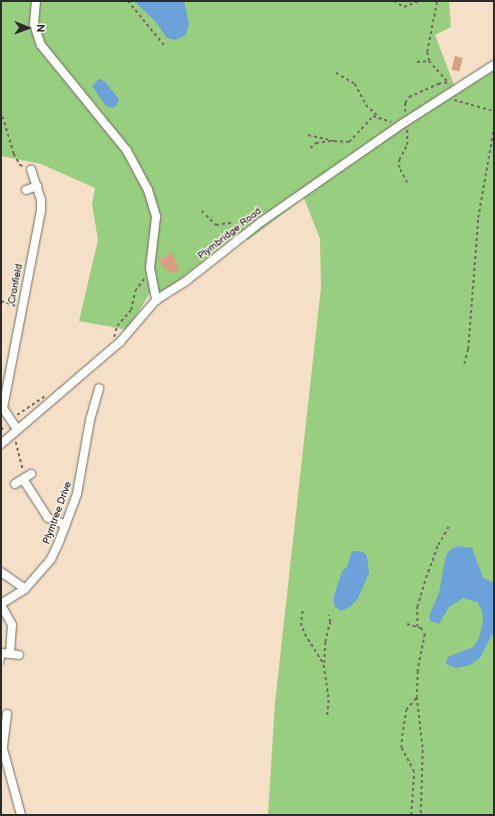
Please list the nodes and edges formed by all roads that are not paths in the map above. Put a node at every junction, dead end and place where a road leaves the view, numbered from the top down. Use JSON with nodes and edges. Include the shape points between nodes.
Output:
{"nodes":[{"id":1,"x":36,"y":1,"type":"edge"},
{"id":2,"x":494,"y":65,"type":"edge"},
{"id":3,"x":31,"y":170,"type":"road end"},
{"id":4,"x":37,"y":186,"type":"junction"},
{"id":5,"x":26,"y":190,"type":"dead end"},
{"id":6,"x":156,"y":300,"type":"junction"},
{"id":7,"x":99,"y":388,"type":"dead end"},
{"id":8,"x":15,"y":431,"type":"junction"},
{"id":9,"x":1,"y":444,"type":"edge"},
{"id":10,"x":31,"y":474,"type":"dead end"},
{"id":11,"x":23,"y":479,"type":"junction"},
{"id":12,"x":15,"y":484,"type":"dead end"},
{"id":13,"x":66,"y":525,"type":"junction"},
{"id":14,"x":1,"y":572,"type":"edge"},
{"id":15,"x":25,"y":588,"type":"junction"},
{"id":16,"x":1,"y":605,"type":"edge"},
{"id":17,"x":19,"y":655,"type":"dead end"},
{"id":18,"x":4,"y":656,"type":"edge"},
{"id":19,"x":7,"y":714,"type":"dead end"},
{"id":20,"x":2,"y":750,"type":"edge"},
{"id":21,"x":21,"y":815,"type":"edge"}],
"edges":[{"from":1,"to":6,"type":"street","via":[[34,24],[41,45],[127,151],[148,190],[156,217],[150,276]]},
{"from":2,"to":6,"type":"street","name":"Plymbridge Road","via":[[452,90],[261,222],[184,282]]},
{"from":3,"to":4,"type":"street","name":"Cranfield"},
{"from":4,"to":5,"type":"street"},
{"from":4,"to":8,"type":"street","name":"Cranfield","via":[[41,210],[3,408]]},
{"from":6,"to":8,"type":"street","name":"Plymbridge Road","via":[[118,344]]},
{"from":7,"to":13,"type":"street","name":"Plymtree Drive","via":[[90,420],[79,487]]},
{"from":8,"to":9,"type":"street","name":"Plymbridge Road"},
{"from":10,"to":11,"type":"street"},
{"from":11,"to":12,"type":"street"},
{"from":11,"to":13,"type":"street","via":[[48,518]]},
{"from":13,"to":15,"type":"street","name":"Plymtree Drive","via":[[50,559]]},
{"from":14,"to":15,"type":"street"},
{"from":15,"to":16,"type":"street","name":"Plymtree Drive"},
{"from":16,"to":18,"type":"street","via":[[12,625]]},
{"from":17,"to":18,"type":"street"},
{"from":19,"to":20,"type":"street"},
{"from":20,"to":21,"type":"street"}]}
